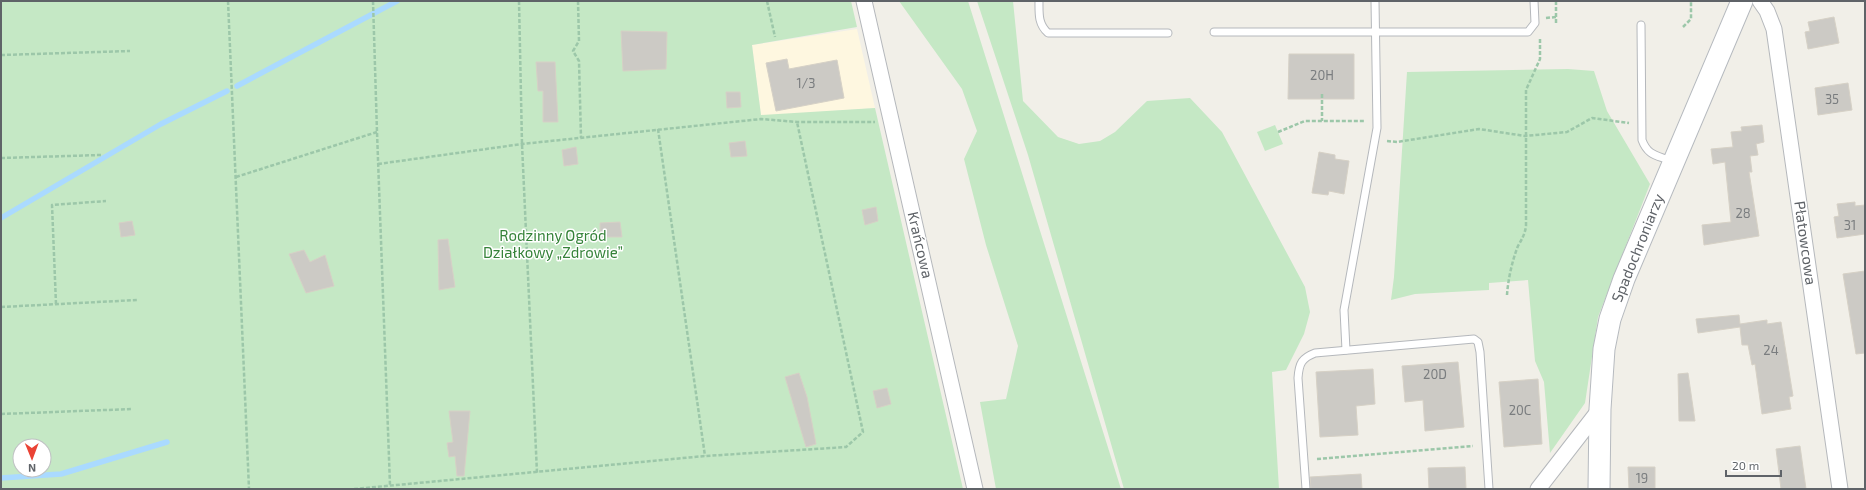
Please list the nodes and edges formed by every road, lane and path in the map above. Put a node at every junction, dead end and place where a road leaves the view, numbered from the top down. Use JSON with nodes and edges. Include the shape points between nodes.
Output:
{"nodes":[{"id":1,"x":228,"y":1,"type":"edge"},
{"id":2,"x":373,"y":1,"type":"edge"},
{"id":3,"x":518,"y":1,"type":"edge"},
{"id":4,"x":578,"y":1,"type":"edge"},
{"id":5,"x":767,"y":1,"type":"edge"},
{"id":6,"x":864,"y":1,"type":"edge"},
{"id":7,"x":1039,"y":1,"type":"edge"},
{"id":8,"x":1375,"y":1,"type":"edge"},
{"id":9,"x":1534,"y":1,"type":"edge"},
{"id":10,"x":1556,"y":1,"type":"edge"},
{"id":11,"x":1690,"y":1,"type":"edge"},
{"id":12,"x":1742,"y":1,"type":"edge"},
{"id":13,"x":1760,"y":1,"type":"edge"},
{"id":14,"x":1535,"y":23,"type":"junction"},
{"id":15,"x":1556,"y":25,"type":"dead end"},
{"id":16,"x":1641,"y":25,"type":"dead end"},
{"id":17,"x":1683,"y":27,"type":"dead end"},
{"id":18,"x":1376,"y":31,"type":"junction"},
{"id":19,"x":1214,"y":32,"type":"dead end"},
{"id":20,"x":1168,"y":33,"type":"dead end"},
{"id":21,"x":775,"y":37,"type":"dead end"},
{"id":22,"x":130,"y":51,"type":"dead end"},
{"id":23,"x":1,"y":55,"type":"edge"},
{"id":24,"x":1322,"y":94,"type":"dead end"},
{"id":25,"x":891,"y":119,"type":"junction"},
{"id":26,"x":1322,"y":121,"type":"junction"},
{"id":27,"x":1378,"y":121,"type":"junction"},
{"id":28,"x":797,"y":122,"type":"junction"},
{"id":29,"x":1642,"y":124,"type":"junction"},
{"id":30,"x":658,"y":129,"type":"junction"},
{"id":31,"x":377,"y":132,"type":"junction"},
{"id":32,"x":1278,"y":132,"type":"dead end"},
{"id":33,"x":1528,"y":136,"type":"junction"},
{"id":34,"x":581,"y":138,"type":"junction"},
{"id":35,"x":1375,"y":140,"type":"junction"},
{"id":36,"x":522,"y":144,"type":"junction"},
{"id":37,"x":101,"y":155,"type":"dead end"},
{"id":38,"x":1,"y":158,"type":"edge"},
{"id":39,"x":1673,"y":162,"type":"junction"},
{"id":40,"x":378,"y":164,"type":"junction"},
{"id":41,"x":236,"y":177,"type":"junction"},
{"id":42,"x":106,"y":201,"type":"dead end"},
{"id":43,"x":1506,"y":296,"type":"dead end"},
{"id":44,"x":137,"y":300,"type":"dead end"},
{"id":45,"x":56,"y":304,"type":"junction"},
{"id":46,"x":1,"y":307,"type":"edge"},
{"id":47,"x":1346,"y":350,"type":"junction"},
{"id":48,"x":132,"y":409,"type":"dead end"},
{"id":49,"x":1600,"y":409,"type":"junction"},
{"id":50,"x":1,"y":414,"type":"edge"},
{"id":51,"x":1486,"y":445,"type":"junction"},
{"id":52,"x":705,"y":456,"type":"junction"},
{"id":53,"x":1304,"y":460,"type":"junction"},
{"id":54,"x":537,"y":473,"type":"junction"},
{"id":55,"x":390,"y":485,"type":"junction"},
{"id":56,"x":249,"y":489,"type":"edge"},
{"id":57,"x":354,"y":489,"type":"edge"},
{"id":58,"x":975,"y":489,"type":"edge"},
{"id":59,"x":1306,"y":489,"type":"edge"},
{"id":60,"x":1489,"y":489,"type":"edge"},
{"id":61,"x":1538,"y":489,"type":"edge"},
{"id":62,"x":1599,"y":489,"type":"edge"},
{"id":63,"x":1840,"y":489,"type":"edge"}],
"edges":[{"from":1,"to":41,"type":"path"},
{"from":2,"to":31,"type":"path"},
{"from":3,"to":36,"type":"path"},
{"from":4,"to":34,"type":"path","via":[[579,41],[573,51],[579,61]]},
{"from":5,"to":21,"type":"path"},
{"from":6,"to":25,"type":"street","name":"Krańcowa"},
{"from":7,"to":20,"type":"lane","via":[[1038,19],[1048,33]]},
{"from":8,"to":18,"type":"lane"},
{"from":9,"to":14,"type":"lane"},
{"from":10,"to":15,"type":"path"},
{"from":11,"to":17,"type":"path","via":[[1691,19]]},
{"from":12,"to":39,"type":"street","name":"Spadochroniarzy"},
{"from":13,"to":63,"type":"street","name":"Płatowcowa","via":[[1768,11],[1774,29]]},
{"from":14,"to":18,"type":"lane","via":[[1528,32]]},
{"from":14,"to":33,"type":"path","via":[[1540,37],[1540,59],[1526,90]]},
{"from":16,"to":29,"type":"lane"},
{"from":18,"to":19,"type":"lane"},
{"from":18,"to":27,"type":"lane"},
{"from":22,"to":23,"type":"path"},
{"from":24,"to":26,"type":"path"},
{"from":25,"to":28,"type":"path","via":[[879,122]]},
{"from":25,"to":58,"type":"street","name":"Krańcowa"},
{"from":26,"to":27,"type":"path"},
{"from":26,"to":32,"type":"path","via":[[1306,121]]},
{"from":27,"to":35,"type":"lane"},
{"from":28,"to":30,"type":"path","via":[[761,119]]},
{"from":28,"to":52,"type":"path","via":[[863,432],[846,447]]},
{"from":29,"to":33,"type":"path","via":[[1592,118],[1571,131]]},
{"from":29,"to":39,"type":"lane","via":[[1642,140],[1646,149]]},
{"from":30,"to":34,"type":"path"},
{"from":30,"to":52,"type":"path"},
{"from":31,"to":40,"type":"path"},
{"from":31,"to":41,"type":"path"},
{"from":33,"to":35,"type":"path","via":[[1479,129],[1397,142]]},
{"from":33,"to":43,"type":"path","via":[[1526,226],[1508,281]]},
{"from":34,"to":36,"type":"path"},
{"from":35,"to":47,"type":"lane","via":[[1344,310]]},
{"from":36,"to":40,"type":"path"},
{"from":36,"to":54,"type":"path"},
{"from":37,"to":38,"type":"path"},
{"from":39,"to":49,"type":"street","name":"Spadochroniarzy","via":[[1610,319],[1604,349]]},
{"from":40,"to":55,"type":"path"},
{"from":41,"to":56,"type":"path"},
{"from":42,"to":45,"type":"path","via":[[52,205]]},
{"from":44,"to":45,"type":"path"},
{"from":45,"to":46,"type":"path"},
{"from":47,"to":51,"type":"lane","via":[[1474,339],[1478,342],[1480,352]]},
{"from":47,"to":53,"type":"lane","via":[[1315,353],[1301,362],[1298,378]]},
{"from":48,"to":50,"type":"path"},
{"from":49,"to":61,"type":"street"},
{"from":49,"to":62,"type":"street","name":"Spadochroniarzy"},
{"from":51,"to":53,"type":"path"},
{"from":51,"to":60,"type":"lane"},
{"from":52,"to":54,"type":"path"},
{"from":53,"to":59,"type":"lane"},
{"from":54,"to":55,"type":"path"},
{"from":55,"to":57,"type":"path"}]}
